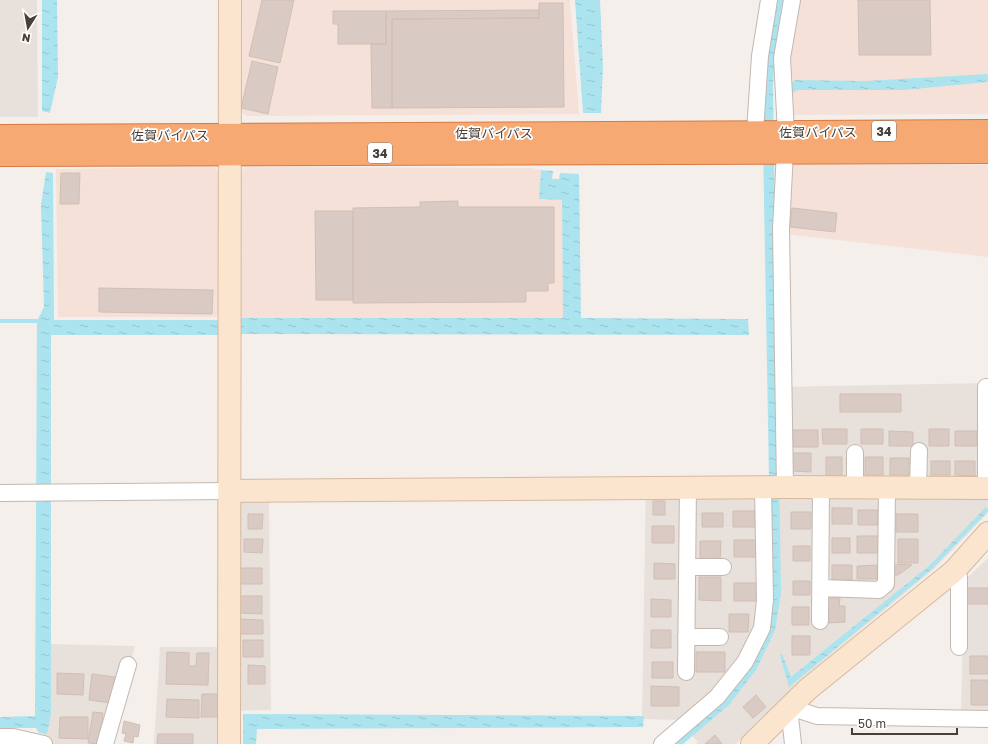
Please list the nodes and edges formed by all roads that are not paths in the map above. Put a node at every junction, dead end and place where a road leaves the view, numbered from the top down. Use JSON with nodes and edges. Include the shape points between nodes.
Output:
{"nodes":[{"id":1,"x":230,"y":0,"type":"edge"},
{"id":2,"x":769,"y":0,"type":"edge"},
{"id":3,"x":792,"y":0,"type":"edge"},
{"id":4,"x":988,"y":131,"type":"edge"},
{"id":5,"x":0,"y":136,"type":"edge"},
{"id":6,"x":757,"y":139,"type":"junction"},
{"id":7,"x":784,"y":142,"type":"junction"},
{"id":8,"x":230,"y":144,"type":"junction"},
{"id":9,"x":988,"y":152,"type":"edge"},
{"id":10,"x":0,"y":155,"type":"edge"},
{"id":11,"x":986,"y":387,"type":"dead end"},
{"id":12,"x":919,"y":451,"type":"dead end"},
{"id":13,"x":855,"y":453,"type":"dead end"},
{"id":14,"x":763,"y":487,"type":"junction"},
{"id":15,"x":785,"y":487,"type":"junction"},
{"id":16,"x":821,"y":487,"type":"junction"},
{"id":17,"x":688,"y":488,"type":"junction"},
{"id":18,"x":855,"y":488,"type":"junction"},
{"id":19,"x":887,"y":488,"type":"junction"},
{"id":20,"x":918,"y":488,"type":"junction"},
{"id":21,"x":987,"y":488,"type":"edge"},
{"id":22,"x":229,"y":491,"type":"junction"},
{"id":23,"x":0,"y":493,"type":"edge"},
{"id":24,"x":988,"y":534,"type":"edge"},
{"id":25,"x":687,"y":567,"type":"junction"},
{"id":26,"x":724,"y":568,"type":"dead end"},
{"id":27,"x":954,"y":571,"type":"junction"},
{"id":28,"x":821,"y":588,"type":"junction"},
{"id":29,"x":820,"y":621,"type":"dead end"},
{"id":30,"x":686,"y":637,"type":"junction"},
{"id":31,"x":720,"y":637,"type":"dead end"},
{"id":32,"x":959,"y":647,"type":"dead end"},
{"id":33,"x":128,"y":665,"type":"dead end"},
{"id":34,"x":686,"y":672,"type":"dead end"},
{"id":35,"x":789,"y":707,"type":"junction"},
{"id":36,"x":988,"y":719,"type":"edge"},
{"id":37,"x":0,"y":737,"type":"edge"},
{"id":38,"x":44,"y":744,"type":"edge"},
{"id":39,"x":105,"y":744,"type":"edge"},
{"id":40,"x":229,"y":744,"type":"edge"},
{"id":41,"x":662,"y":744,"type":"edge"},
{"id":42,"x":752,"y":744,"type":"edge"},
{"id":43,"x":793,"y":744,"type":"edge"}],
"edges":[{"from":1,"to":8,"type":"street"},
{"from":2,"to":6,"type":"street","via":[[760,56]]},
{"from":3,"to":7,"type":"street","via":[[782,58]]},
{"from":4,"to":7,"type":"highway","name":"佐賀バイパス","number":"34"},
{"from":5,"to":8,"type":"highway","name":"佐賀バイパス","number":"34"},
{"from":6,"to":7,"type":"highway","name":"佐賀バイパス","number":"34"},
{"from":6,"to":8,"type":"highway","name":"佐賀バイパス","number":"34"},
{"from":7,"to":9,"type":"highway","name":"佐賀バイパス","number":"34"},
{"from":7,"to":15,"type":"street","via":[[781,229]]},
{"from":8,"to":10,"type":"highway","name":"佐賀バイパス","number":"34"},
{"from":8,"to":22,"type":"street"},
{"from":11,"to":21,"type":"street"},
{"from":12,"to":20,"type":"street"},
{"from":13,"to":18,"type":"street"},
{"from":14,"to":15,"type":"street"},
{"from":14,"to":17,"type":"street"},
{"from":14,"to":41,"type":"street","via":[[765,600],[762,628],[745,662],[716,698]]},
{"from":15,"to":16,"type":"street"},
{"from":16,"to":18,"type":"street"},
{"from":16,"to":28,"type":"street"},
{"from":17,"to":22,"type":"street"},
{"from":17,"to":25,"type":"street"},
{"from":18,"to":19,"type":"street"},
{"from":19,"to":20,"type":"street"},
{"from":19,"to":28,"type":"street","via":[[886,584],[879,590]]},
{"from":20,"to":21,"type":"street"},
{"from":22,"to":23,"type":"street"},
{"from":22,"to":40,"type":"street"},
{"from":24,"to":27,"type":"street"},
{"from":25,"to":26,"type":"street"},
{"from":25,"to":30,"type":"street"},
{"from":27,"to":32,"type":"street","via":[[959,577]]},
{"from":27,"to":35,"type":"street"},
{"from":28,"to":29,"type":"street"},
{"from":30,"to":31,"type":"street"},
{"from":30,"to":34,"type":"street"},
{"from":33,"to":39,"type":"street"},
{"from":35,"to":36,"type":"street","via":[[817,716]]},
{"from":35,"to":42,"type":"street"},
{"from":35,"to":43,"type":"street"},
{"from":37,"to":38,"type":"street","via":[[13,737]]}]}
